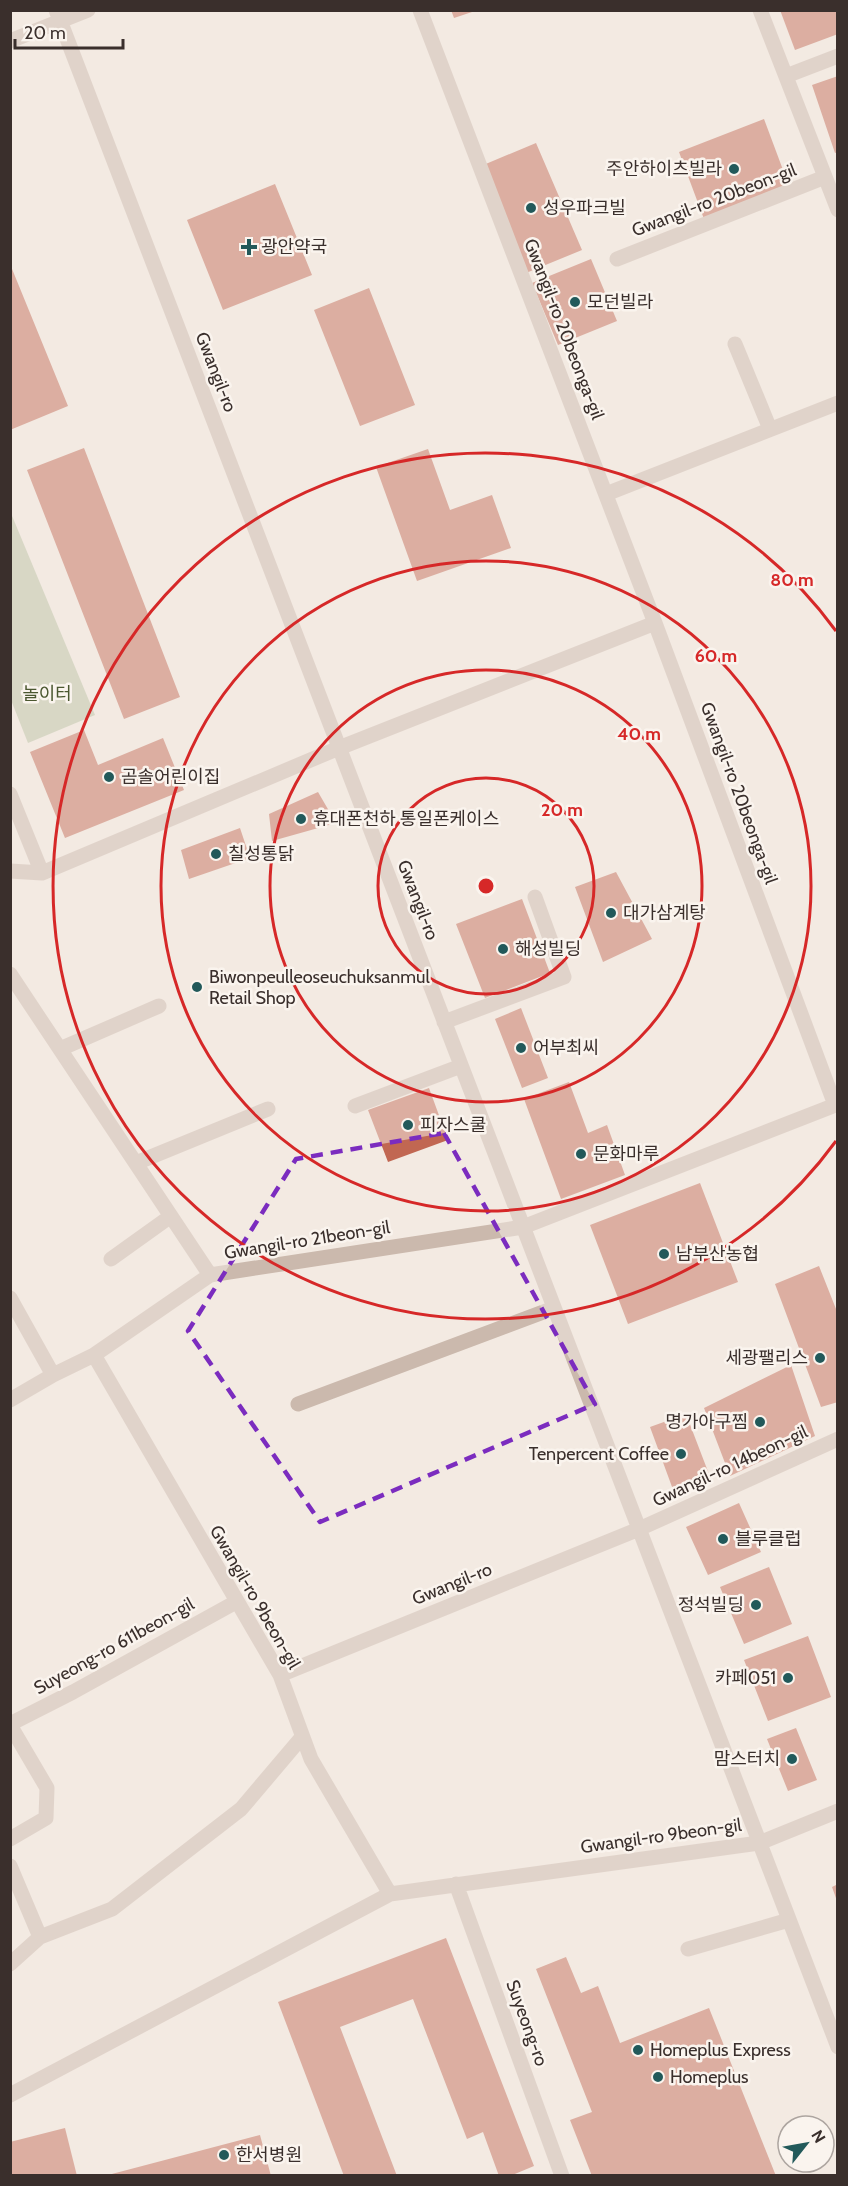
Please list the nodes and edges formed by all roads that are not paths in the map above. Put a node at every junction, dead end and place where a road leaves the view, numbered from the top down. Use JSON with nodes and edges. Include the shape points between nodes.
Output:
{"nodes":[{"id":1,"x":88,"y":10,"type":"edge"},
{"id":2,"x":420,"y":10,"type":"edge"},
{"id":3,"x":760,"y":10,"type":"edge"},
{"id":4,"x":58,"y":16,"type":"edge"},
{"id":5,"x":10,"y":41,"type":"edge"},
{"id":6,"x":837,"y":56,"type":"edge"},
{"id":7,"x":786,"y":76,"type":"junction"},
{"id":8,"x":825,"y":177,"type":"junction"},
{"id":9,"x":837,"y":210,"type":"edge"},
{"id":10,"x":617,"y":259,"type":"dead end"},
{"id":11,"x":735,"y":344,"type":"dead end"},
{"id":12,"x":837,"y":403,"type":"edge"},
{"id":13,"x":770,"y":429,"type":"junction"},
{"id":14,"x":606,"y":494,"type":"junction"},
{"id":15,"x":655,"y":623,"type":"junction"},
{"id":16,"x":339,"y":748,"type":"junction"},
{"id":17,"x":10,"y":794,"type":"edge"},
{"id":18,"x":10,"y":871,"type":"edge"},
{"id":19,"x":42,"y":873,"type":"junction"},
{"id":20,"x":535,"y":897,"type":"dead end"},
{"id":21,"x":10,"y":974,"type":"edge"},
{"id":22,"x":159,"y":1006,"type":"dead end"},
{"id":23,"x":444,"y":1022,"type":"junction"},
{"id":24,"x":60,"y":1049,"type":"junction"},
{"id":25,"x":461,"y":1066,"type":"junction"},
{"id":26,"x":836,"y":1104,"type":"edge"},
{"id":27,"x":355,"y":1106,"type":"dead end"},
{"id":28,"x":268,"y":1110,"type":"dead end"},
{"id":29,"x":136,"y":1163,"type":"junction"},
{"id":30,"x":171,"y":1216,"type":"junction"},
{"id":31,"x":523,"y":1227,"type":"junction"},
{"id":32,"x":111,"y":1258,"type":"dead end"},
{"id":33,"x":210,"y":1275,"type":"junction"},
{"id":34,"x":10,"y":1298,"type":"edge"},
{"id":35,"x":554,"y":1308,"type":"junction"},
{"id":36,"x":94,"y":1355,"type":"junction"},
{"id":37,"x":53,"y":1375,"type":"junction"},
{"id":38,"x":10,"y":1400,"type":"edge"},
{"id":39,"x":298,"y":1404,"type":"dead end"},
{"id":40,"x":837,"y":1439,"type":"edge"},
{"id":41,"x":639,"y":1529,"type":"junction"},
{"id":42,"x":236,"y":1602,"type":"junction"},
{"id":43,"x":280,"y":1675,"type":"junction"},
{"id":44,"x":10,"y":1724,"type":"edge"},
{"id":45,"x":302,"y":1737,"type":"junction"},
{"id":46,"x":837,"y":1811,"type":"edge"},
{"id":47,"x":10,"y":1839,"type":"edge"},
{"id":48,"x":759,"y":1843,"type":"junction"},
{"id":49,"x":10,"y":1866,"type":"edge"},
{"id":50,"x":456,"y":1884,"type":"junction"},
{"id":51,"x":390,"y":1894,"type":"junction"},
{"id":52,"x":789,"y":1920,"type":"junction"},
{"id":53,"x":40,"y":1937,"type":"junction"},
{"id":54,"x":688,"y":1949,"type":"dead end"},
{"id":55,"x":10,"y":1964,"type":"edge"},
{"id":56,"x":837,"y":2047,"type":"edge"},
{"id":57,"x":10,"y":2095,"type":"edge"},
{"id":58,"x":562,"y":2175,"type":"edge"}],
"edges":[{"from":1,"to":4,"type":"street"},
{"from":2,"to":14,"type":"street","name":"Gwangil-ro 20beonga-gil"},
{"from":3,"to":7,"type":"street","name":"Gwangil-ro 20beon-gil"},
{"from":4,"to":5,"type":"street"},
{"from":4,"to":16,"type":"street","name":"Gwangil-ro"},
{"from":6,"to":7,"type":"street"},
{"from":7,"to":8,"type":"street","name":"Gwangil-ro 20beon-gil"},
{"from":8,"to":9,"type":"street","name":"Gwangil-ro 20beon-gil"},
{"from":8,"to":10,"type":"street","name":"Gwangil-ro 20beon-gil"},
{"from":11,"to":13,"type":"street"},
{"from":12,"to":13,"type":"street"},
{"from":13,"to":14,"type":"street"},
{"from":14,"to":15,"type":"street","name":"Gwangil-ro 20beonga-gil"},
{"from":15,"to":16,"type":"street"},
{"from":15,"to":26,"type":"street","name":"Gwangil-ro 20beonga-gil"},
{"from":16,"to":19,"type":"street"},
{"from":16,"to":23,"type":"street","name":"Gwangil-ro"},
{"from":17,"to":19,"type":"street"},
{"from":18,"to":19,"type":"street"},
{"from":20,"to":23,"type":"street","via":[[564,977]]},
{"from":21,"to":24,"type":"street"},
{"from":22,"to":24,"type":"street"},
{"from":23,"to":25,"type":"street","name":"Gwangil-ro"},
{"from":24,"to":29,"type":"street"},
{"from":25,"to":27,"type":"street"},
{"from":25,"to":31,"type":"street","name":"Gwangil-ro"},
{"from":26,"to":31,"type":"street"},
{"from":28,"to":29,"type":"street"},
{"from":29,"to":30,"type":"street"},
{"from":30,"to":32,"type":"street"},
{"from":30,"to":33,"type":"street"},
{"from":31,"to":33,"type":"street","name":"Gwangil-ro 21beon-gil"},
{"from":31,"to":35,"type":"street","name":"Gwangil-ro"},
{"from":33,"to":36,"type":"street","name":"Gwangil-ro 21beon-gil"},
{"from":34,"to":37,"type":"street"},
{"from":35,"to":39,"type":"street"},
{"from":35,"to":41,"type":"street","name":"Gwangil-ro"},
{"from":36,"to":37,"type":"street","name":"Gwangil-ro 21beon-gil"},
{"from":36,"to":42,"type":"street","name":"Gwangil-ro 9beon-gil"},
{"from":37,"to":38,"type":"street","name":"Gwangil-ro 21beon-gil"},
{"from":40,"to":41,"type":"street","name":"Gwangil-ro 14beon-gil"},
{"from":41,"to":43,"type":"street","name":"Gwangil-ro"},
{"from":41,"to":48,"type":"street","name":"Gwangil-ro"},
{"from":42,"to":43,"type":"street","name":"Gwangil-ro 9beon-gil"},
{"from":42,"to":44,"type":"street","name":"Suyeong-ro 611beon-gil"},
{"from":43,"to":45,"type":"street","name":"Gwangil-ro 9beon-gil"},
{"from":44,"to":47,"type":"street","name":"Suyeong-ro 611beon-gil","via":[[47,1788],[46,1818]]},
{"from":45,"to":51,"type":"street","name":"Gwangil-ro 9beon-gil","via":[[310,1759]]},
{"from":45,"to":53,"type":"street","via":[[241,1809],[112,1909]]},
{"from":46,"to":48,"type":"street"},
{"from":48,"to":50,"type":"street","name":"Gwangil-ro 9beon-gil"},
{"from":48,"to":52,"type":"street","name":"Gwangil-ro"},
{"from":49,"to":53,"type":"street"},
{"from":50,"to":51,"type":"street","name":"Gwangil-ro 9beon-gil"},
{"from":50,"to":58,"type":"street","name":"Suyeong-ro"},
{"from":51,"to":57,"type":"street","name":"Gwangil-ro 9beon-gil"},
{"from":52,"to":54,"type":"street"},
{"from":52,"to":56,"type":"street","name":"Gwangil-ro"},
{"from":53,"to":55,"type":"street"}]}
